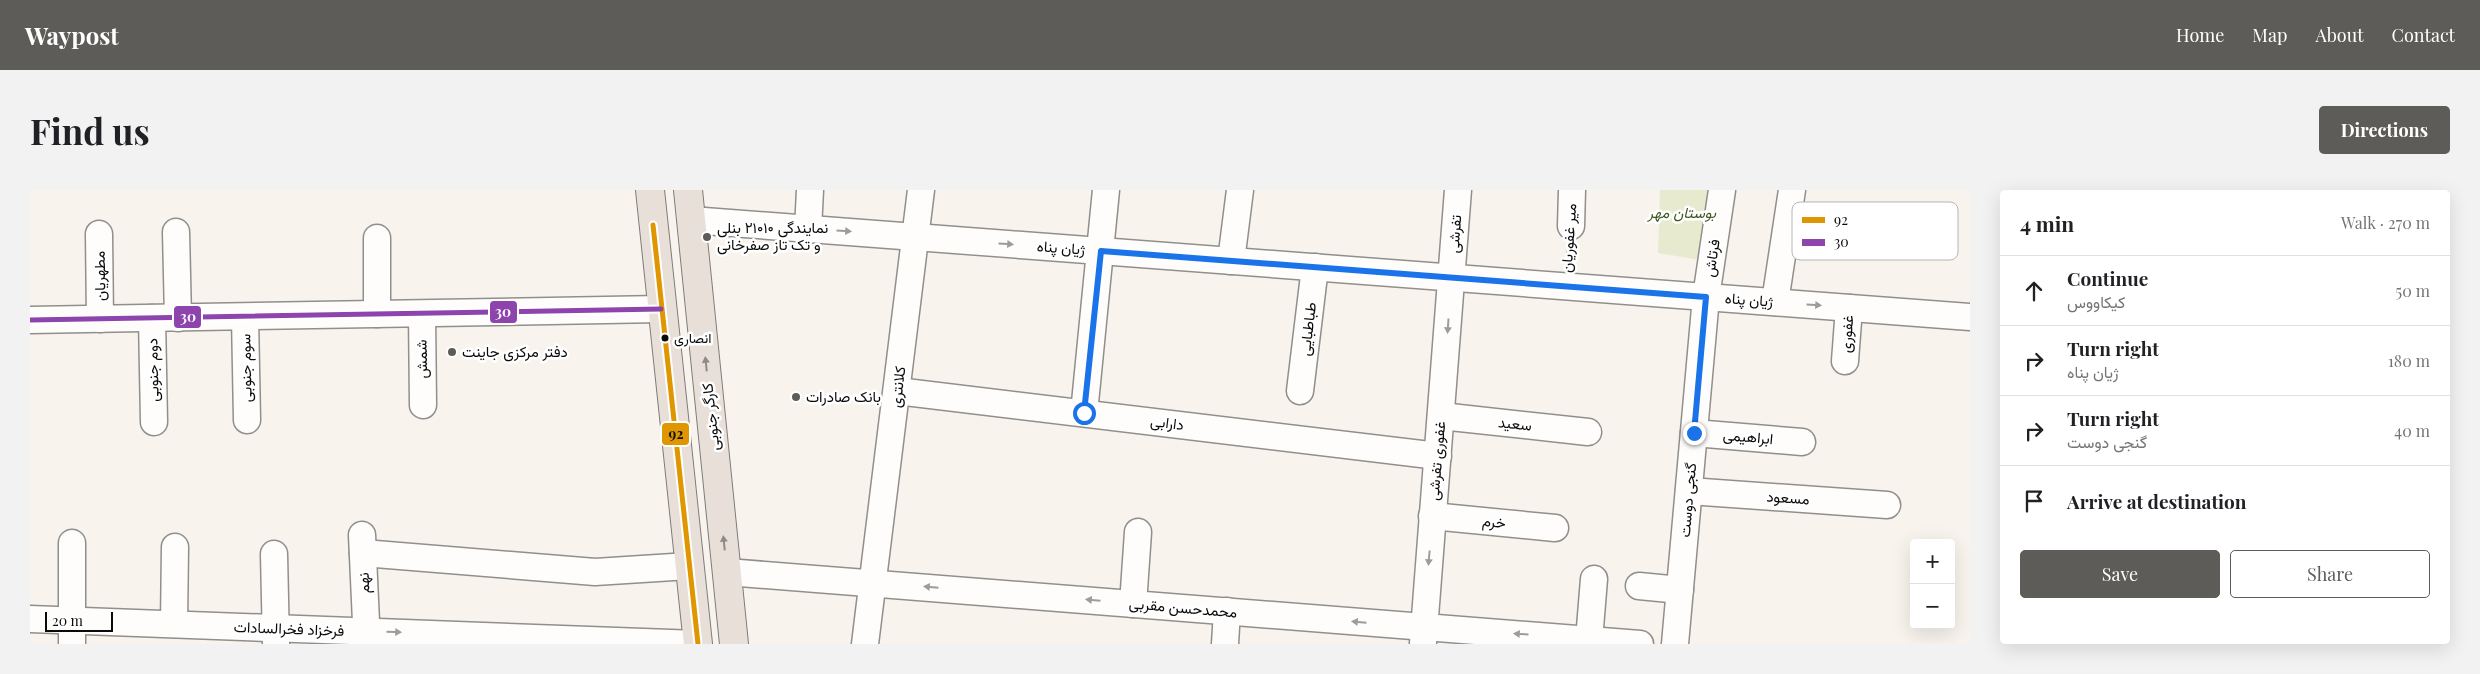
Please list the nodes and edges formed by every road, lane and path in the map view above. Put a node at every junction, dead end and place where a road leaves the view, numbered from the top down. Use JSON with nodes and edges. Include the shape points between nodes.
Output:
{"nodes":[{"id":1,"x":650,"y":190,"type":"edge"},
{"id":2,"x":688,"y":190,"type":"edge"},
{"id":3,"x":810,"y":190,"type":"edge"},
{"id":4,"x":922,"y":190,"type":"edge"},
{"id":5,"x":1106,"y":190,"type":"edge"},
{"id":6,"x":1240,"y":190,"type":"edge"},
{"id":7,"x":1458,"y":190,"type":"edge"},
{"id":8,"x":1572,"y":190,"type":"edge"},
{"id":9,"x":1722,"y":190,"type":"edge"},
{"id":10,"x":1792,"y":190,"type":"edge"},
{"id":11,"x":691,"y":220,"type":"junction"},
{"id":12,"x":1571,"y":226,"type":"joint"},
{"id":13,"x":808,"y":229,"type":"junction"},
{"id":14,"x":176,"y":232,"type":"dead end"},
{"id":15,"x":99,"y":234,"type":"dead end"},
{"id":16,"x":917,"y":237,"type":"junction"},
{"id":17,"x":377,"y":238,"type":"dead end"},
{"id":18,"x":1101,"y":251,"type":"junction"},
{"id":19,"x":1231,"y":261,"type":"junction"},
{"id":20,"x":1316,"y":267,"type":"junction"},
{"id":21,"x":1452,"y":278,"type":"junction"},
{"id":22,"x":1565,"y":286,"type":"junction"},
{"id":23,"x":1706,"y":297,"type":"junction"},
{"id":24,"x":1775,"y":302,"type":"junction"},
{"id":25,"x":1849,"y":308,"type":"junction"},
{"id":26,"x":662,"y":309,"type":"junction"},
{"id":27,"x":377,"y":314,"type":"junction"},
{"id":28,"x":422,"y":314,"type":"junction"},
{"id":29,"x":245,"y":317,"type":"junction"},
{"id":30,"x":1970,"y":317,"type":"edge"},
{"id":31,"x":152,"y":318,"type":"junction"},
{"id":32,"x":178,"y":318,"type":"junction"},
{"id":33,"x":100,"y":319,"type":"junction"},
{"id":34,"x":30,"y":320,"type":"edge"},
{"id":35,"x":1845,"y":361,"type":"dead end"},
{"id":36,"x":897,"y":391,"type":"junction"},
{"id":37,"x":1300,"y":391,"type":"dead end"},
{"id":38,"x":422,"y":405,"type":"dead end"},
{"id":39,"x":1084,"y":413,"type":"junction"},
{"id":40,"x":1441,"y":416,"type":"junction"},
{"id":41,"x":247,"y":420,"type":"dead end"},
{"id":42,"x":154,"y":422,"type":"dead end"},
{"id":43,"x":1588,"y":432,"type":"dead end"},
{"id":44,"x":1694,"y":433,"type":"junction"},
{"id":45,"x":1802,"y":442,"type":"dead end"},
{"id":46,"x":1438,"y":456,"type":"junction"},
{"id":47,"x":1688,"y":491,"type":"junction"},
{"id":48,"x":1887,"y":505,"type":"dead end"},
{"id":49,"x":1432,"y":516,"type":"junction"},
{"id":50,"x":1555,"y":528,"type":"dead end"},
{"id":51,"x":1138,"y":532,"type":"dead end"},
{"id":52,"x":72,"y":543,"type":"dead end"},
{"id":53,"x":175,"y":547,"type":"dead end"},
{"id":54,"x":274,"y":554,"type":"dead end"},
{"id":55,"x":689,"y":566,"type":"junction"},
{"id":56,"x":727,"y":572,"type":"junction"},
{"id":57,"x":1594,"y":579,"type":"dead end"},
{"id":58,"x":872,"y":583,"type":"junction"},
{"id":59,"x":1639,"y":586,"type":"dead end"},
{"id":60,"x":1680,"y":590,"type":"junction"},
{"id":61,"x":1133,"y":604,"type":"junction"},
{"id":62,"x":1227,"y":611,"type":"junction"},
{"id":63,"x":30,"y":619,"type":"edge"},
{"id":64,"x":174,"y":624,"type":"junction"},
{"id":65,"x":72,"y":632,"type":"edge"},
{"id":66,"x":142,"y":634,"type":"edge"},
{"id":67,"x":211,"y":635,"type":"edge"},
{"id":68,"x":1423,"y":635,"type":"edge"},
{"id":69,"x":276,"y":636,"type":"edge"},
{"id":70,"x":367,"y":638,"type":"edge"},
{"id":71,"x":1573,"y":641,"type":"edge"},
{"id":72,"x":698,"y":644,"type":"edge"},
{"id":73,"x":734,"y":644,"type":"edge"},
{"id":74,"x":865,"y":644,"type":"edge"},
{"id":75,"x":1225,"y":644,"type":"edge"},
{"id":76,"x":1640,"y":644,"type":"edge"},
{"id":77,"x":1675,"y":644,"type":"edge"}],
"edges":[{"from":1,"to":26,"type":"main road"},
{"from":2,"to":11,"type":"main road","name":"کارگر جنوبی"},
{"from":3,"to":13,"type":"street"},
{"from":4,"to":16,"type":"street","name":"کلانتری"},
{"from":5,"to":18,"type":"street"},
{"from":6,"to":19,"type":"street"},
{"from":7,"to":21,"type":"street","name":"تفرشی"},
{"from":8,"to":12,"type":"street","name":"میر غفوریان"},
{"from":9,"to":23,"type":"street","name":"فرتاش"},
{"from":10,"to":24,"type":"street"},
{"from":11,"to":13,"type":"street","name":"ژیان پناه"},
{"from":56,"to":11,"type":"main road","name":"کارگر جنوبی","one_way":true},
{"from":12,"to":22,"type":"path","name":"میر غفوریان"},
{"from":13,"to":16,"type":"street","name":"ژیان پناه","one_way":true},
{"from":14,"to":32,"type":"street"},
{"from":15,"to":33,"type":"street","name":"مطهریان"},
{"from":16,"to":18,"type":"street","name":"ژیان پناه","one_way":true},
{"from":16,"to":36,"type":"street","name":"کلانتری"},
{"from":17,"to":27,"type":"street"},
{"from":18,"to":19,"type":"street","name":"ژیان پناه"},
{"from":18,"to":39,"type":"street"},
{"from":19,"to":20,"type":"street","name":"ژیان پناه"},
{"from":20,"to":21,"type":"street","name":"ژیان پناه"},
{"from":20,"to":37,"type":"street","name":"طباطبایی"},
{"from":21,"to":22,"type":"street","name":"ژیان پناه"},
{"from":21,"to":40,"type":"street","name":"غفوری تفرشی","one_way":true},
{"from":22,"to":23,"type":"street","name":"ژیان پناه"},
{"from":23,"to":24,"type":"street","name":"ژیان پناه"},
{"from":23,"to":44,"type":"street","name":"گنجی دوست"},
{"from":24,"to":25,"type":"street","name":"ژیان پناه","one_way":true},
{"from":25,"to":30,"type":"street","name":"ژیان پناه"},
{"from":25,"to":35,"type":"street","name":"غفوری"},
{"from":26,"to":28,"type":"street"},
{"from":26,"to":55,"type":"main road"},
{"from":27,"to":28,"type":"street"},
{"from":27,"to":29,"type":"street"},
{"from":28,"to":38,"type":"street","name":"شمش"},
{"from":29,"to":32,"type":"street"},
{"from":29,"to":41,"type":"street","name":"سوم جنوبی"},
{"from":31,"to":32,"type":"street"},
{"from":31,"to":33,"type":"street"},
{"from":31,"to":42,"type":"street","name":"دوم جنوبی"},
{"from":33,"to":34,"type":"street"},
{"from":36,"to":39,"type":"street","name":"دارابی"},
{"from":36,"to":58,"type":"street","name":"کلانتری"},
{"from":39,"to":46,"type":"street","name":"دارابی"},
{"from":40,"to":43,"type":"street","name":"سعید"},
{"from":40,"to":46,"type":"street","name":"غفوری تفرشی"},
{"from":44,"to":45,"type":"street","name":"ابراهیمی"},
{"from":44,"to":47,"type":"street","name":"گنجی دوست"},
{"from":46,"to":49,"type":"street","name":"غفوری تفرشی"},
{"from":47,"to":48,"type":"street","name":"مسعود"},
{"from":47,"to":60,"type":"street","name":"گنجی دوست"},
{"from":49,"to":50,"type":"street","name":"خرم"},
{"from":49,"to":68,"type":"street","name":"غفوری تفرشی","one_way":true},
{"from":51,"to":61,"type":"street"},
{"from":52,"to":65,"type":"street"},
{"from":53,"to":64,"type":"street"},
{"from":54,"to":69,"type":"street"},
{"from":55,"to":70,"type":"street","name":"نهم","via":[[595,572],[362,544]]},
{"from":55,"to":72,"type":"main road"},
{"from":56,"to":58,"type":"street","name":"محمدحسن مقربی"},
{"from":56,"to":73,"type":"main road","name":"کارگر جنوبی"},
{"from":57,"to":71,"type":"street"},
{"from":61,"to":58,"type":"street","name":"محمدحسن مقربی","one_way":true},
{"from":58,"to":74,"type":"street","name":"کلانتری"},
{"from":59,"to":60,"type":"street"},
{"from":60,"to":77,"type":"street","name":"گنجی دوست"},
{"from":61,"to":62,"type":"street","name":"محمدحسن مقربی"},
{"from":68,"to":62,"type":"street","name":"محمدحسن مقربی","one_way":true},
{"from":62,"to":75,"type":"street"},
{"from":63,"to":65,"type":"street","name":"فرخزاد فخرالسادات"},
{"from":64,"to":66,"type":"street","name":"فرخزاد فخرالسادات"},
{"from":64,"to":67,"type":"street","name":"فرخزاد فخرالسادات"},
{"from":65,"to":66,"type":"street","name":"فرخزاد فخرالسادات"},
{"from":67,"to":69,"type":"street","name":"فرخزاد فخرالسادات"},
{"from":71,"to":68,"type":"street","name":"محمدحسن مقربی","one_way":true},
{"from":69,"to":70,"type":"street","name":"فرخزاد فخرالسادات"},
{"from":70,"to":72,"type":"street","name":"فرخزاد فخرالسادات","one_way":true},
{"from":71,"to":76,"type":"street","name":"محمدحسن مقربی"}]}
